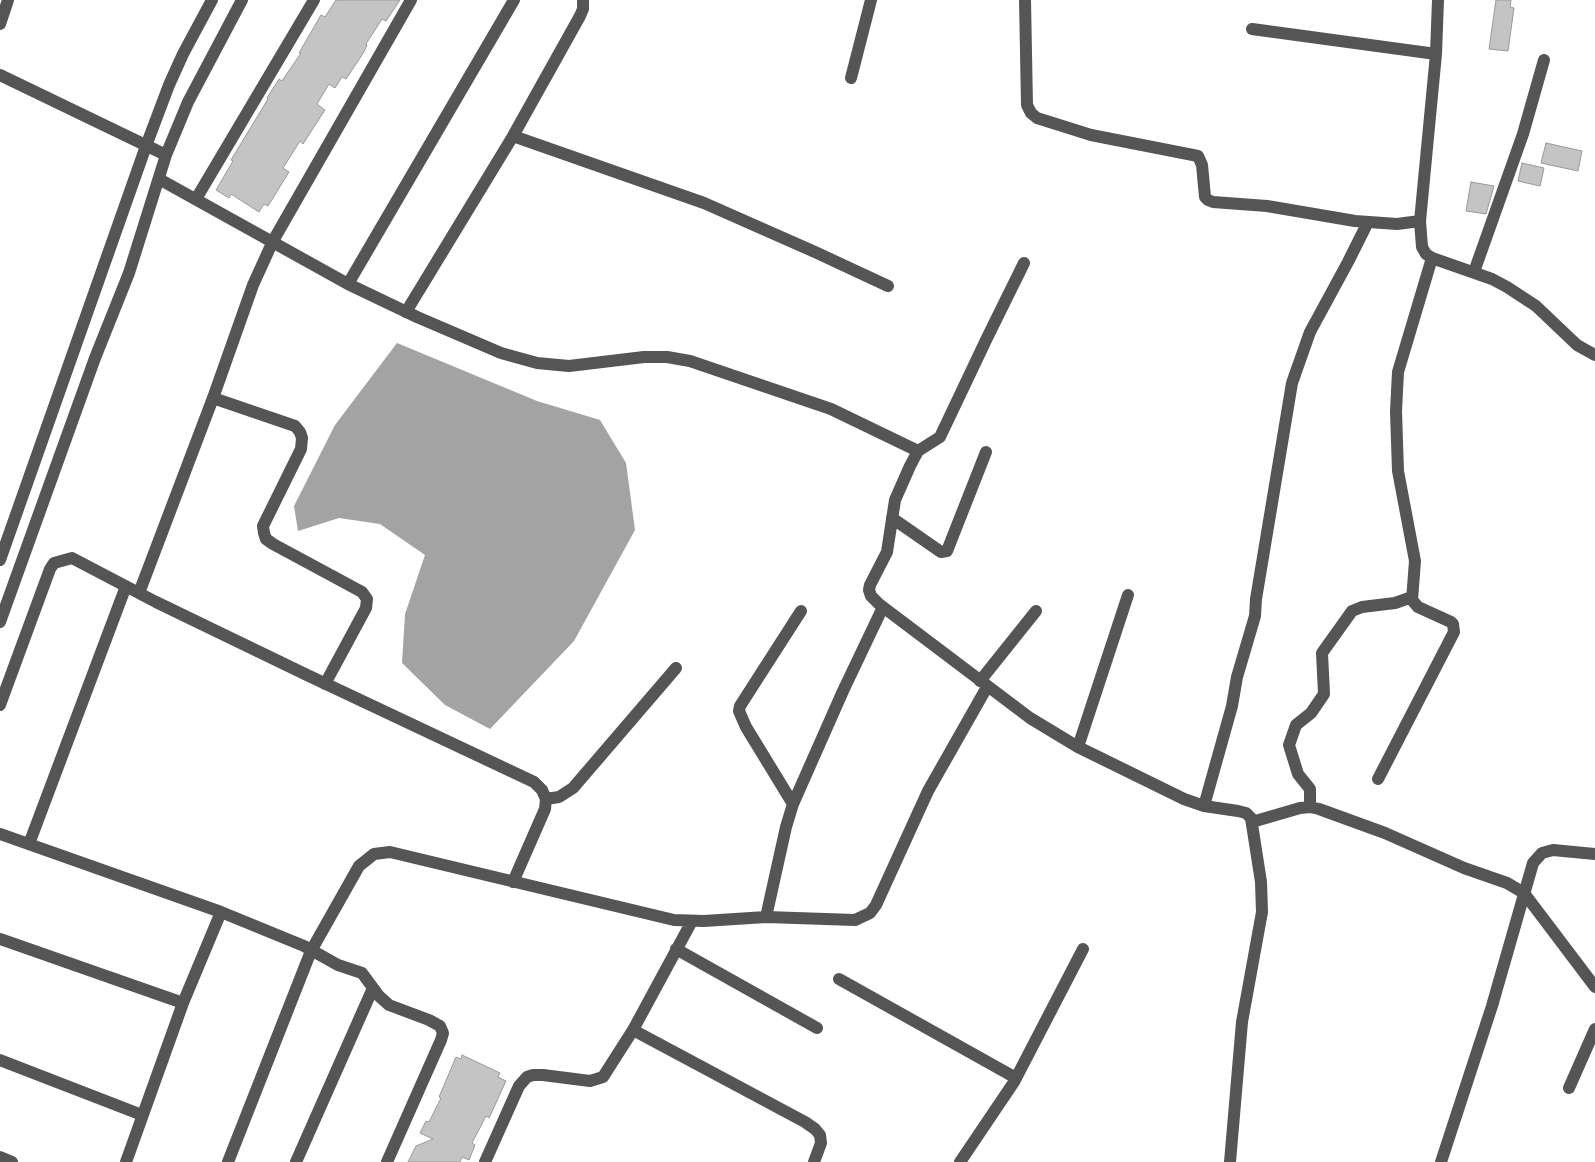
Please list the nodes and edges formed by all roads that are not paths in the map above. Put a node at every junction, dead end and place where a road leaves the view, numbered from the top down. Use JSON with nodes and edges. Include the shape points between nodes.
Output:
{"nodes":[{"id":1,"x":8,"y":0,"type":"edge"},
{"id":2,"x":212,"y":0,"type":"edge"},
{"id":3,"x":242,"y":0,"type":"edge"},
{"id":4,"x":314,"y":0,"type":"edge"},
{"id":5,"x":411,"y":0,"type":"edge"},
{"id":6,"x":514,"y":0,"type":"edge"},
{"id":7,"x":583,"y":0,"type":"edge"},
{"id":8,"x":871,"y":0,"type":"edge"},
{"id":9,"x":1024,"y":0,"type":"edge"},
{"id":10,"x":1438,"y":0,"type":"edge"},
{"id":11,"x":0,"y":24,"type":"edge"},
{"id":12,"x":1252,"y":29,"type":"dead end"},
{"id":13,"x":1436,"y":54,"type":"junction"},
{"id":14,"x":1544,"y":60,"type":"dead end"},
{"id":15,"x":0,"y":75,"type":"edge"},
{"id":16,"x":851,"y":78,"type":"dead end"},
{"id":17,"x":513,"y":136,"type":"junction"},
{"id":18,"x":146,"y":146,"type":"junction"},
{"id":19,"x":166,"y":155,"type":"junction"},
{"id":20,"x":159,"y":179,"type":"junction"},
{"id":21,"x":196,"y":199,"type":"junction"},
{"id":22,"x":1420,"y":221,"type":"junction"},
{"id":23,"x":1368,"y":222,"type":"junction"},
{"id":24,"x":273,"y":241,"type":"junction"},
{"id":25,"x":1432,"y":258,"type":"junction"},
{"id":26,"x":1024,"y":263,"type":"dead end"},
{"id":27,"x":1474,"y":272,"type":"junction"},
{"id":28,"x":348,"y":284,"type":"junction"},
{"id":29,"x":888,"y":286,"type":"dead end"},
{"id":30,"x":406,"y":312,"type":"junction"},
{"id":31,"x":1595,"y":355,"type":"edge"},
{"id":32,"x":213,"y":398,"type":"junction"},
{"id":33,"x":918,"y":451,"type":"junction"},
{"id":34,"x":986,"y":452,"type":"dead end"},
{"id":35,"x":892,"y":518,"type":"junction"},
{"id":36,"x":0,"y":560,"type":"edge"},
{"id":37,"x":126,"y":586,"type":"junction"},
{"id":38,"x":139,"y":593,"type":"junction"},
{"id":39,"x":1128,"y":594,"type":"dead end"},
{"id":40,"x":1412,"y":597,"type":"junction"},
{"id":41,"x":883,"y":607,"type":"junction"},
{"id":42,"x":800,"y":611,"type":"dead end"},
{"id":43,"x":1036,"y":611,"type":"dead end"},
{"id":44,"x":0,"y":622,"type":"edge"},
{"id":45,"x":676,"y":668,"type":"dead end"},
{"id":46,"x":325,"y":684,"type":"junction"},
{"id":47,"x":984,"y":684,"type":"junction"},
{"id":48,"x":0,"y":705,"type":"edge"},
{"id":49,"x":1078,"y":747,"type":"junction"},
{"id":50,"x":1378,"y":779,"type":"dead end"},
{"id":51,"x":546,"y":799,"type":"junction"},
{"id":52,"x":793,"y":804,"type":"junction"},
{"id":53,"x":1204,"y":806,"type":"junction"},
{"id":54,"x":1310,"y":807,"type":"junction"},
{"id":55,"x":1252,"y":822,"type":"junction"},
{"id":56,"x":0,"y":834,"type":"edge"},
{"id":57,"x":29,"y":844,"type":"junction"},
{"id":58,"x":1595,"y":854,"type":"edge"},
{"id":59,"x":513,"y":882,"type":"junction"},
{"id":60,"x":1524,"y":893,"type":"junction"},
{"id":61,"x":222,"y":912,"type":"junction"},
{"id":62,"x":766,"y":917,"type":"junction"},
{"id":63,"x":692,"y":921,"type":"junction"},
{"id":64,"x":0,"y":939,"type":"edge"},
{"id":65,"x":1083,"y":949,"type":"dead end"},
{"id":66,"x":676,"y":950,"type":"junction"},
{"id":67,"x":311,"y":951,"type":"junction"},
{"id":68,"x":839,"y":978,"type":"dead end"},
{"id":69,"x":1595,"y":987,"type":"edge"},
{"id":70,"x":373,"y":988,"type":"junction"},
{"id":71,"x":183,"y":1003,"type":"junction"},
{"id":72,"x":817,"y":1028,"type":"dead end"},
{"id":73,"x":1595,"y":1029,"type":"edge"},
{"id":74,"x":633,"y":1030,"type":"junction"},
{"id":75,"x":0,"y":1060,"type":"edge"},
{"id":76,"x":1016,"y":1078,"type":"junction"},
{"id":77,"x":1568,"y":1088,"type":"dead end"},
{"id":78,"x":142,"y":1115,"type":"junction"},
{"id":79,"x":0,"y":1158,"type":"edge"},
{"id":80,"x":12,"y":1162,"type":"edge"},
{"id":81,"x":126,"y":1162,"type":"edge"},
{"id":82,"x":228,"y":1162,"type":"edge"},
{"id":83,"x":296,"y":1162,"type":"edge"},
{"id":84,"x":387,"y":1162,"type":"edge"},
{"id":85,"x":485,"y":1162,"type":"edge"},
{"id":86,"x":814,"y":1162,"type":"edge"},
{"id":87,"x":960,"y":1162,"type":"edge"},
{"id":88,"x":1230,"y":1162,"type":"edge"},
{"id":89,"x":1441,"y":1162,"type":"edge"}],
"edges":[{"from":1,"to":11,"type":"street"},
{"from":2,"to":18,"type":"street","via":[[176,70]]},
{"from":3,"to":19,"type":"street","via":[[188,102]]},
{"from":4,"to":21,"type":"street"},
{"from":5,"to":24,"type":"street"},
{"from":6,"to":28,"type":"street"},
{"from":7,"to":17,"type":"street","via":[[580,16]]},
{"from":8,"to":16,"type":"street"},
{"from":9,"to":23,"type":"street","via":[[1026,105],[1037,118],[1091,135],[1198,156],[1205,196],[1214,202],[1267,206]]},
{"from":10,"to":13,"type":"street"},
{"from":12,"to":13,"type":"street"},
{"from":13,"to":22,"type":"street"},
{"from":14,"to":27,"type":"street","via":[[1523,134]]},
{"from":15,"to":18,"type":"street"},
{"from":17,"to":29,"type":"street","via":[[704,203]]},
{"from":17,"to":30,"type":"street"},
{"from":18,"to":19,"type":"street"},
{"from":18,"to":36,"type":"street"},
{"from":19,"to":20,"type":"street"},
{"from":20,"to":21,"type":"street"},
{"from":20,"to":44,"type":"street","via":[[129,273]]},
{"from":21,"to":24,"type":"street"},
{"from":22,"to":23,"type":"street","via":[[1398,224]]},
{"from":22,"to":25,"type":"street","via":[[1422,246]]},
{"from":23,"to":53,"type":"street","via":[[1310,332],[1292,383],[1255,616]]},
{"from":24,"to":28,"type":"street"},
{"from":24,"to":32,"type":"street","via":[[253,285]]},
{"from":25,"to":27,"type":"street"},
{"from":25,"to":40,"type":"street","via":[[1398,372],[1396,390],[1398,471],[1415,561]]},
{"from":26,"to":33,"type":"street","via":[[940,437]]},
{"from":27,"to":31,"type":"street","via":[[1524,298],[1577,345]]},
{"from":28,"to":30,"type":"street"},
{"from":30,"to":33,"type":"street","via":[[501,353],[536,364],[569,366],[644,357],[690,361],[832,409]]},
{"from":32,"to":38,"type":"street"},
{"from":32,"to":46,"type":"street","via":[[295,426],[300,432],[301,449],[263,526],[266,539],[362,592],[367,599],[366,608]]},
{"from":33,"to":35,"type":"street","via":[[896,495]]},
{"from":34,"to":35,"type":"street","via":[[947,551],[941,552]]},
{"from":35,"to":41,"type":"street","via":[[887,552],[869,590]]},
{"from":37,"to":38,"type":"street"},
{"from":37,"to":48,"type":"street","via":[[72,558],[54,563]]},
{"from":37,"to":57,"type":"street"},
{"from":38,"to":46,"type":"street"},
{"from":39,"to":49,"type":"street"},
{"from":40,"to":50,"type":"street","via":[[1418,608],[1451,622],[1454,632]]},
{"from":40,"to":54,"type":"street","via":[[1352,612],[1322,653],[1324,694],[1311,713],[1296,725],[1289,745],[1298,774],[1310,789]]},
{"from":41,"to":47,"type":"street"},
{"from":41,"to":52,"type":"street"},
{"from":42,"to":52,"type":"street","via":[[739,711]]},
{"from":43,"to":47,"type":"street"},
{"from":45,"to":51,"type":"street","via":[[573,788],[559,797]]},
{"from":46,"to":51,"type":"street","via":[[534,782]]},
{"from":47,"to":49,"type":"street","via":[[1030,718]]},
{"from":47,"to":62,"type":"street","via":[[928,791],[876,906],[854,920]]},
{"from":49,"to":53,"type":"street","via":[[1160,789]]},
{"from":51,"to":59,"type":"street","via":[[545,809]]},
{"from":52,"to":62,"type":"street"},
{"from":53,"to":55,"type":"street","via":[[1246,814]]},
{"from":54,"to":55,"type":"street"},
{"from":54,"to":60,"type":"street","via":[[1507,883]]},
{"from":55,"to":88,"type":"street","via":[[1262,912],[1242,1022]]},
{"from":56,"to":57,"type":"street"},
{"from":57,"to":61,"type":"street"},
{"from":58,"to":60,"type":"street","via":[[1553,850],[1542,853],[1533,862]]},
{"from":59,"to":63,"type":"street","via":[[674,920]]},
{"from":59,"to":67,"type":"street","via":[[390,852],[374,854],[359,866]]},
{"from":60,"to":69,"type":"street"},
{"from":60,"to":89,"type":"street","via":[[1492,1006]]},
{"from":61,"to":67,"type":"street"},
{"from":61,"to":71,"type":"street"},
{"from":62,"to":63,"type":"street"},
{"from":63,"to":66,"type":"street"},
{"from":64,"to":71,"type":"street"},
{"from":65,"to":76,"type":"street"},
{"from":66,"to":72,"type":"street"},
{"from":66,"to":74,"type":"street"},
{"from":67,"to":70,"type":"street","via":[[362,973]]},
{"from":67,"to":82,"type":"street"},
{"from":68,"to":76,"type":"street"},
{"from":70,"to":83,"type":"street"},
{"from":70,"to":84,"type":"street","via":[[389,1005],[437,1024],[443,1033]]},
{"from":71,"to":78,"type":"street"},
{"from":73,"to":77,"type":"street"},
{"from":74,"to":85,"type":"street","via":[[603,1077],[590,1081],[543,1075],[527,1077],[519,1086]]},
{"from":74,"to":86,"type":"street","via":[[815,1129],[821,1143]]},
{"from":75,"to":78,"type":"street"},
{"from":76,"to":87,"type":"street"},
{"from":78,"to":81,"type":"street"},
{"from":79,"to":80,"type":"street"}]}
